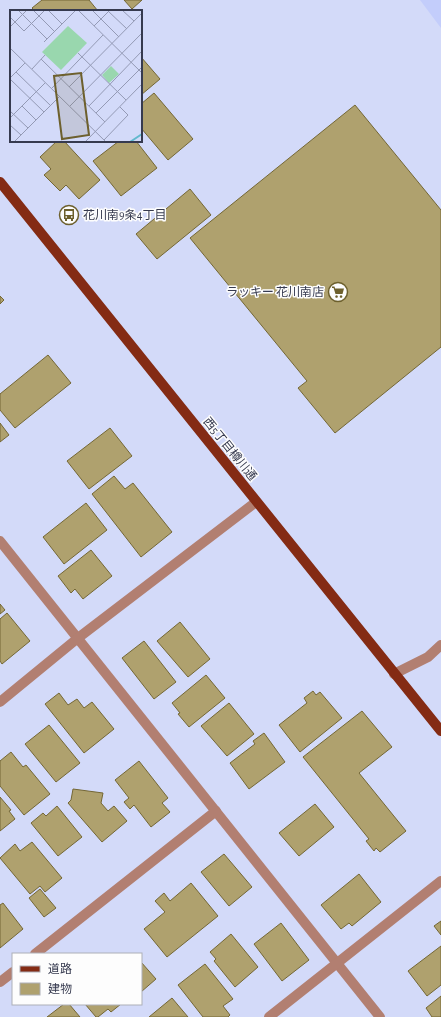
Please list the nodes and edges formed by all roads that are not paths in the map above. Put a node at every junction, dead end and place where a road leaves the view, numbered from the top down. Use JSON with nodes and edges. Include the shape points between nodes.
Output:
{"nodes":[{"id":1,"x":0,"y":182,"type":"edge"},
{"id":2,"x":256,"y":502,"type":"junction"},
{"id":3,"x":0,"y":541,"type":"edge"},
{"id":4,"x":78,"y":638,"type":"junction"},
{"id":5,"x":441,"y":645,"type":"edge"},
{"id":6,"x":394,"y":674,"type":"junction"},
{"id":7,"x":0,"y":702,"type":"edge"},
{"id":8,"x":441,"y":731,"type":"edge"},
{"id":9,"x":216,"y":811,"type":"junction"},
{"id":10,"x":441,"y":882,"type":"edge"},
{"id":11,"x":36,"y":953,"type":"edge"},
{"id":12,"x":338,"y":963,"type":"junction"},
{"id":13,"x":12,"y":973,"type":"edge"},
{"id":14,"x":0,"y":982,"type":"edge"},
{"id":15,"x":269,"y":1017,"type":"edge"},
{"id":16,"x":380,"y":1017,"type":"edge"}],
"edges":[{"from":1,"to":2,"type":"main road","name":"西5丁目樽川通"},
{"from":2,"to":4,"type":"street"},
{"from":2,"to":6,"type":"main road","name":"西5丁目樽川通"},
{"from":3,"to":4,"type":"street"},
{"from":4,"to":7,"type":"street"},
{"from":4,"to":9,"type":"street"},
{"from":5,"to":6,"type":"street","via":[[428,656]]},
{"from":6,"to":8,"type":"main road","name":"西5丁目樽川通"},
{"from":9,"to":11,"type":"street"},
{"from":9,"to":12,"type":"street"},
{"from":10,"to":12,"type":"street"},
{"from":12,"to":15,"type":"street"},
{"from":12,"to":16,"type":"street"},
{"from":13,"to":14,"type":"street"}]}
